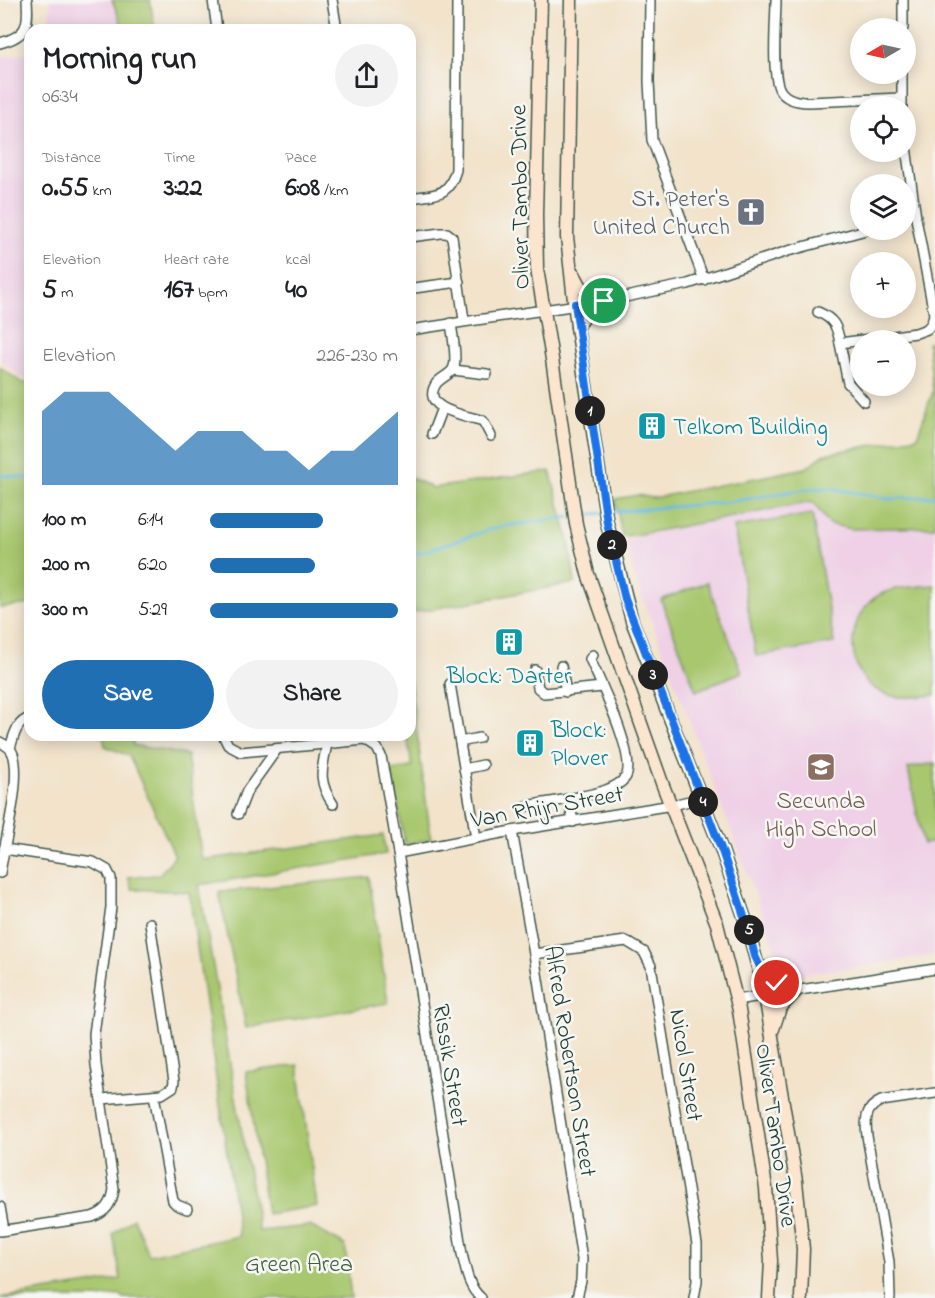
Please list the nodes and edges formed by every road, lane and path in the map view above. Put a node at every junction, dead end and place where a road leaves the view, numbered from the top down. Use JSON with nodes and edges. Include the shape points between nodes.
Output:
{"nodes":[{"id":1,"x":27,"y":0,"type":"edge"},
{"id":2,"x":213,"y":0,"type":"edge"},
{"id":3,"x":332,"y":0,"type":"edge"},
{"id":4,"x":457,"y":0,"type":"edge"},
{"id":5,"x":541,"y":0,"type":"edge"},
{"id":6,"x":571,"y":0,"type":"edge"},
{"id":7,"x":650,"y":0,"type":"edge"},
{"id":8,"x":776,"y":0,"type":"edge"},
{"id":9,"x":903,"y":0,"type":"edge"},
{"id":10,"x":903,"y":18,"type":"edge"},
{"id":11,"x":27,"y":24,"type":"edge"},
{"id":12,"x":216,"y":24,"type":"edge"},
{"id":13,"x":336,"y":24,"type":"edge"},
{"id":14,"x":24,"y":31,"type":"edge"},
{"id":15,"x":0,"y":43,"type":"edge"},
{"id":16,"x":850,"y":102,"type":"edge"},
{"id":17,"x":416,"y":197,"type":"edge"},
{"id":18,"x":850,"y":234,"type":"edge"},
{"id":19,"x":416,"y":236,"type":"edge"},
{"id":20,"x":916,"y":240,"type":"edge"},
{"id":21,"x":569,"y":259,"type":"junction"},
{"id":22,"x":704,"y":280,"type":"junction"},
{"id":23,"x":459,"y":282,"type":"junction"},
{"id":24,"x":416,"y":288,"type":"edge"},
{"id":25,"x":607,"y":300,"type":"junction"},
{"id":26,"x":575,"y":304,"type":"junction"},
{"id":27,"x":543,"y":309,"type":"junction"},
{"id":28,"x":818,"y":312,"type":"dead end"},
{"id":29,"x":464,"y":320,"type":"junction"},
{"id":30,"x":451,"y":322,"type":"junction"},
{"id":31,"x":934,"y":323,"type":"edge"},
{"id":32,"x":577,"y":327,"type":"junction"},
{"id":33,"x":416,"y":329,"type":"edge"},
{"id":34,"x":840,"y":343,"type":"junction"},
{"id":35,"x":453,"y":370,"type":"junction"},
{"id":36,"x":487,"y":374,"type":"dead end"},
{"id":37,"x":864,"y":401,"type":"dead end"},
{"id":38,"x":442,"y":408,"type":"junction"},
{"id":39,"x":432,"y":434,"type":"dead end"},
{"id":40,"x":491,"y":436,"type":"dead end"},
{"id":41,"x":592,"y":655,"type":"dead end"},
{"id":42,"x":561,"y":666,"type":"dead end"},
{"id":43,"x":535,"y":670,"type":"dead end"},
{"id":44,"x":450,"y":684,"type":"dead end"},
{"id":45,"x":602,"y":687,"type":"junction"},
{"id":46,"x":566,"y":692,"type":"junction"},
{"id":47,"x":24,"y":721,"type":"edge"},
{"id":48,"x":479,"y":738,"type":"dead end"},
{"id":49,"x":226,"y":741,"type":"edge"},
{"id":50,"x":337,"y":741,"type":"edge"},
{"id":51,"x":368,"y":741,"type":"edge"},
{"id":52,"x":1,"y":742,"type":"edge"},
{"id":53,"x":460,"y":742,"type":"junction"},
{"id":54,"x":327,"y":744,"type":"junction"},
{"id":55,"x":10,"y":748,"type":"junction"},
{"id":56,"x":277,"y":749,"type":"junction"},
{"id":57,"x":483,"y":765,"type":"dead end"},
{"id":58,"x":464,"y":769,"type":"junction"},
{"id":59,"x":702,"y":798,"type":"junction"},
{"id":60,"x":569,"y":799,"type":"junction"},
{"id":61,"x":333,"y":804,"type":"dead end"},
{"id":62,"x":672,"y":805,"type":"junction"},
{"id":63,"x":526,"y":806,"type":"dead end"},
{"id":64,"x":238,"y":814,"type":"dead end"},
{"id":65,"x":573,"y":822,"type":"junction"},
{"id":66,"x":512,"y":831,"type":"junction"},
{"id":67,"x":476,"y":838,"type":"junction"},
{"id":68,"x":4,"y":849,"type":"junction"},
{"id":69,"x":398,"y":853,"type":"junction"},
{"id":70,"x":0,"y":873,"type":"edge"},
{"id":71,"x":150,"y":923,"type":"dead end"},
{"id":72,"x":534,"y":954,"type":"junction"},
{"id":73,"x":755,"y":956,"type":"junction"},
{"id":74,"x":935,"y":969,"type":"edge"},
{"id":75,"x":794,"y":991,"type":"junction"},
{"id":76,"x":765,"y":995,"type":"junction"},
{"id":77,"x":736,"y":1000,"type":"junction"},
{"id":78,"x":772,"y":1036,"type":"junction"},
{"id":79,"x":935,"y":1093,"type":"edge"},
{"id":80,"x":154,"y":1095,"type":"junction"},
{"id":81,"x":101,"y":1099,"type":"junction"},
{"id":82,"x":0,"y":1207,"type":"edge"},
{"id":83,"x":188,"y":1209,"type":"dead end"},
{"id":84,"x":2,"y":1231,"type":"edge"},
{"id":85,"x":481,"y":1298,"type":"edge"},
{"id":86,"x":577,"y":1298,"type":"edge"},
{"id":87,"x":694,"y":1298,"type":"edge"},
{"id":88,"x":769,"y":1298,"type":"edge"},
{"id":89,"x":801,"y":1298,"type":"edge"},
{"id":90,"x":890,"y":1298,"type":"edge"}],
"edges":[{"from":1,"to":11,"type":"street"},
{"from":2,"to":12,"type":"street"},
{"from":3,"to":13,"type":"street"},
{"from":4,"to":17,"type":"street","via":[[456,170],[446,190]]},
{"from":5,"to":27,"type":"street","name":"Oliver Tambo Drive","via":[[536,215],[537,269]]},
{"from":6,"to":21,"type":"street","name":"Oliver Tambo Drive"},
{"from":7,"to":22,"type":"street","via":[[652,140]]},
{"from":8,"to":16,"type":"street","via":[[775,72],[780,90],[798,102]]},
{"from":9,"to":10,"type":"street"},
{"from":14,"to":15,"type":"street","via":[[13,40]]},
{"from":18,"to":22,"type":"street"},
{"from":19,"to":23,"type":"street","via":[[449,234]]},
{"from":20,"to":31,"type":"street"},
{"from":21,"to":25,"type":"street","via":[[581,287]]},
{"from":21,"to":26,"type":"street","name":"Oliver Tambo Drive"},
{"from":22,"to":25,"type":"street"},
{"from":23,"to":24,"type":"street"},
{"from":23,"to":29,"type":"street"},
{"from":25,"to":26,"type":"street"},
{"from":25,"to":32,"type":"street","via":[[590,309]]},
{"from":26,"to":27,"type":"street"},
{"from":26,"to":32,"type":"street","name":"Oliver Tambo Drive"},
{"from":27,"to":29,"type":"street"},
{"from":27,"to":62,"type":"street","name":"Oliver Tambo Drive","via":[[573,508],[588,574]]},
{"from":28,"to":34,"type":"street","via":[[835,322]]},
{"from":29,"to":30,"type":"street"},
{"from":30,"to":33,"type":"street"},
{"from":30,"to":35,"type":"street"},
{"from":31,"to":34,"type":"street","via":[[916,333]]},
{"from":32,"to":59,"type":"street","name":"Oliver Tambo Drive","via":[[607,523],[632,621]]},
{"from":34,"to":37,"type":"street","via":[[848,382]]},
{"from":35,"to":36,"type":"street"},
{"from":35,"to":38,"type":"street","via":[[435,385],[433,393]]},
{"from":38,"to":39,"type":"street"},
{"from":38,"to":40,"type":"street","via":[[483,421]]},
{"from":41,"to":45,"type":"street","via":[[590,659]]},
{"from":42,"to":46,"type":"street"},
{"from":43,"to":46,"type":"street","via":[[540,692]]},
{"from":44,"to":53,"type":"street"},
{"from":45,"to":46,"type":"street"},
{"from":45,"to":60,"type":"street","via":[[620,730],[629,769],[626,778],[613,787]]},
{"from":47,"to":55,"type":"street"},
{"from":48,"to":53,"type":"street"},
{"from":49,"to":56,"type":"street","via":[[241,752]]},
{"from":50,"to":54,"type":"street"},
{"from":51,"to":69,"type":"street","name":"Rissik Street","via":[[381,756]]},
{"from":52,"to":55,"type":"street"},
{"from":53,"to":58,"type":"street"},
{"from":54,"to":56,"type":"street"},
{"from":54,"to":61,"type":"street","via":[[322,782]]},
{"from":55,"to":68,"type":"street","via":[[16,775]]},
{"from":56,"to":64,"type":"street","via":[[247,791]]},
{"from":57,"to":58,"type":"street"},
{"from":58,"to":67,"type":"street"},
{"from":59,"to":62,"type":"street","name":"Van Rhijn Street"},
{"from":59,"to":73,"type":"street","name":"Oliver Tambo Drive"},
{"from":60,"to":63,"type":"street"},
{"from":60,"to":65,"type":"street"},
{"from":62,"to":65,"type":"street","name":"Van Rhijn Street"},
{"from":62,"to":77,"type":"street","name":"Oliver Tambo Drive","via":[[717,924]]},
{"from":65,"to":66,"type":"street","name":"Van Rhijn Street"},
{"from":66,"to":67,"type":"street","name":"Van Rhijn Street"},
{"from":66,"to":72,"type":"street","name":"Alfred Robertson Street"},
{"from":67,"to":69,"type":"street","name":"Van Rhijn Street"},
{"from":68,"to":70,"type":"street"},
{"from":68,"to":81,"type":"street","via":[[93,862],[107,870],[111,878],[111,907],[94,1034]]},
{"from":69,"to":85,"type":"street","name":"Rissik Street","via":[[451,1186],[469,1282]]},
{"from":71,"to":80,"type":"street","via":[[174,1081],[169,1091]]},
{"from":72,"to":86,"type":"street","name":"Alfred Robertson Street","via":[[582,1259]]},
{"from":72,"to":87,"type":"street","name":"Nicol Street","via":[[627,941],[644,952],[651,966],[697,1244]]},
{"from":73,"to":75,"type":"street","via":[[761,969]]},
{"from":73,"to":76,"type":"street","name":"Oliver Tambo Drive"},
{"from":74,"to":75,"type":"street"},
{"from":75,"to":76,"type":"street"},
{"from":75,"to":78,"type":"street","via":[[776,1016]]},
{"from":76,"to":77,"type":"street"},
{"from":76,"to":78,"type":"street","name":"Oliver Tambo Drive"},
{"from":77,"to":88,"type":"street","name":"Oliver Tambo Drive","via":[[766,1188],[771,1261]]},
{"from":78,"to":89,"type":"street","name":"Oliver Tambo Drive","via":[[796,1182],[803,1249]]},
{"from":79,"to":90,"type":"street","via":[[881,1101],[866,1116],[889,1262]]},
{"from":80,"to":81,"type":"street"},
{"from":80,"to":83,"type":"street","via":[[173,1201]]},
{"from":81,"to":84,"type":"street","via":[[112,1171],[113,1198],[108,1207],[92,1217]]},
{"from":82,"to":84,"type":"street"}]}
